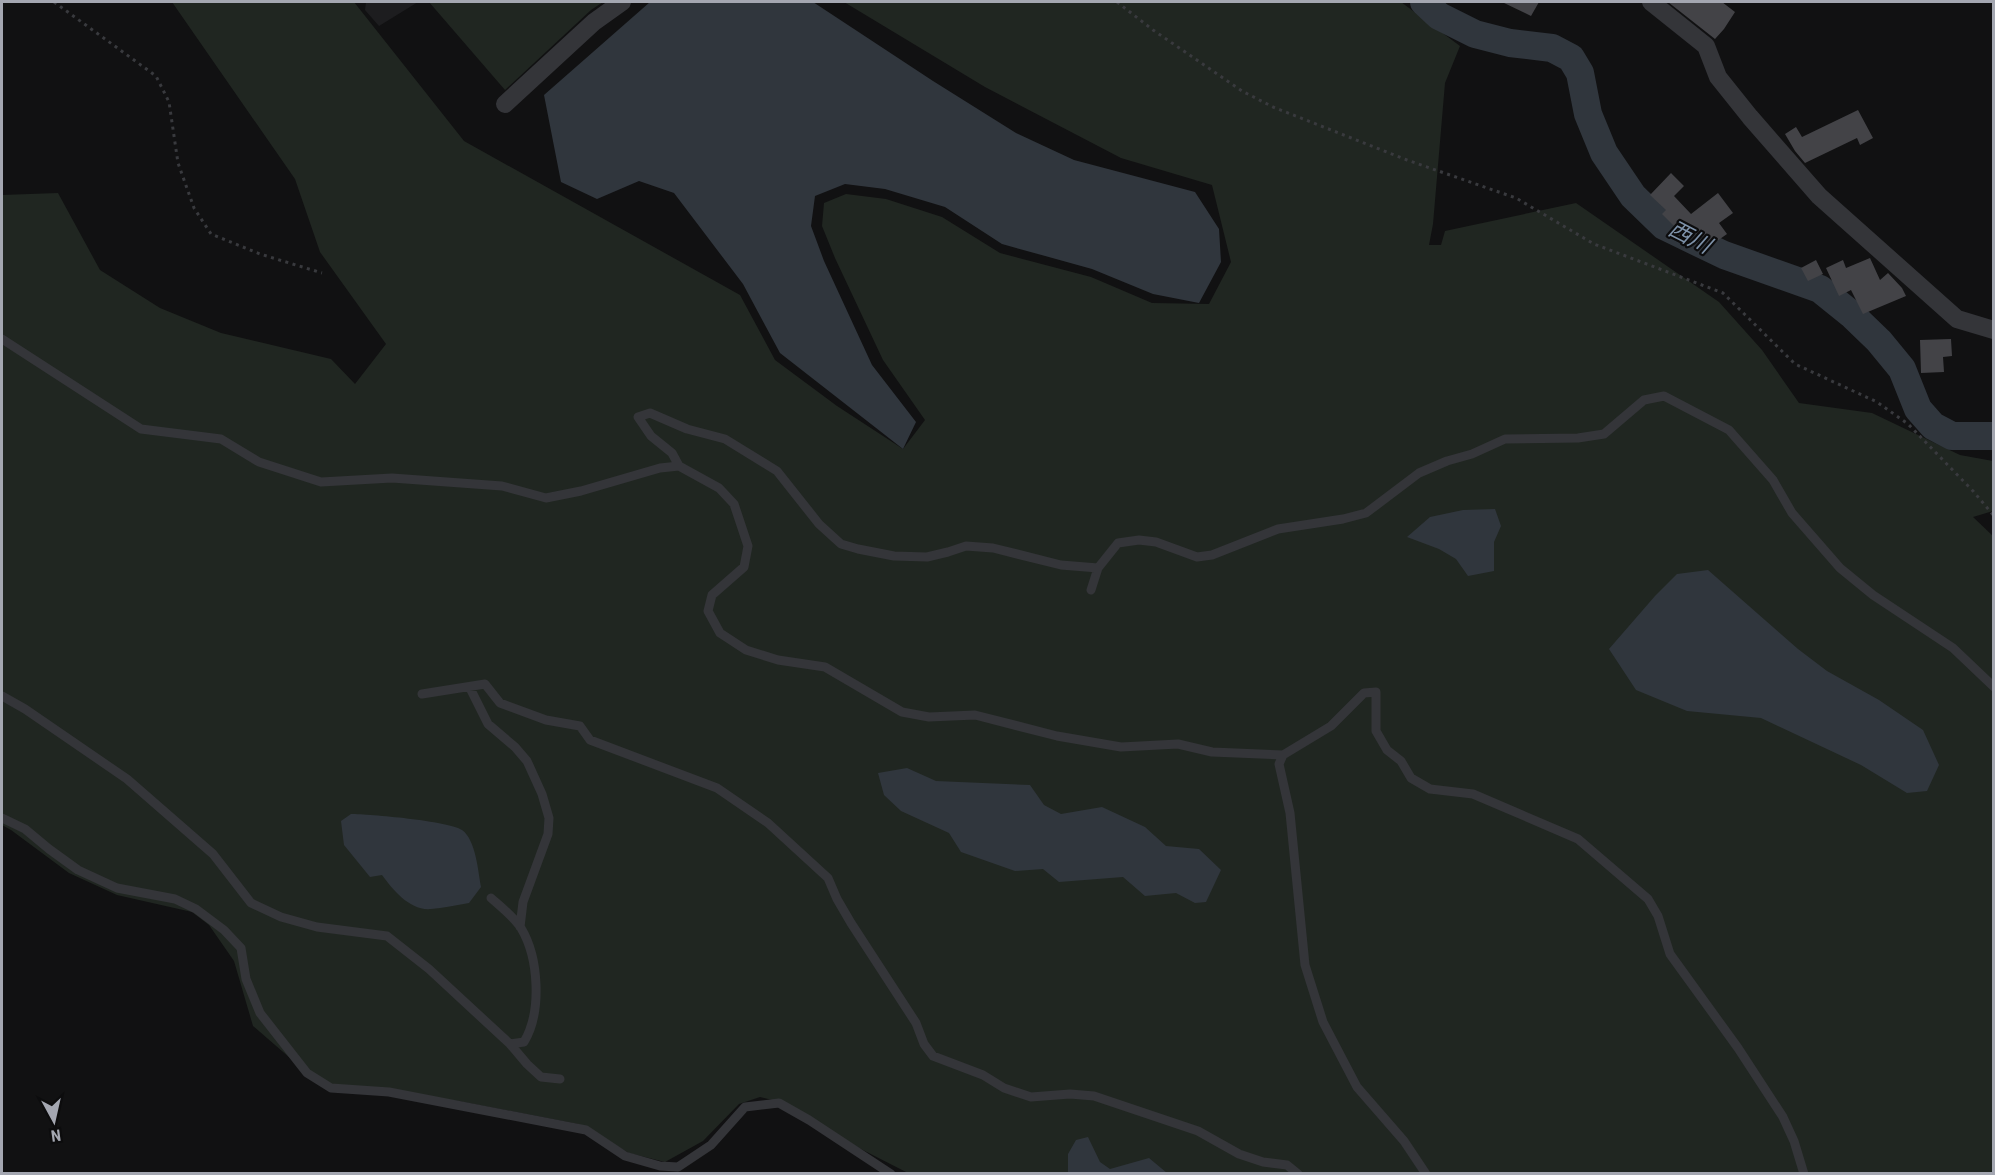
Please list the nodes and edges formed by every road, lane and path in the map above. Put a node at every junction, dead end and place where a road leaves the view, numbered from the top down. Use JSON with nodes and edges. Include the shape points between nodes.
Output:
{"nodes":[{"id":1,"x":54,"y":2,"type":"edge"},
{"id":2,"x":622,"y":2,"type":"edge"},
{"id":3,"x":1117,"y":2,"type":"edge"},
{"id":4,"x":1651,"y":2,"type":"edge"},
{"id":5,"x":505,"y":104,"type":"dead end"},
{"id":6,"x":322,"y":273,"type":"dead end"},
{"id":7,"x":1994,"y":330,"type":"edge"},
{"id":8,"x":2,"y":339,"type":"edge"},
{"id":9,"x":679,"y":466,"type":"junction"},
{"id":10,"x":1994,"y":516,"type":"edge"},
{"id":11,"x":1098,"y":568,"type":"junction"},
{"id":12,"x":1091,"y":590,"type":"dead end"},
{"id":13,"x":1994,"y":687,"type":"edge"},
{"id":14,"x":470,"y":688,"type":"junction"},
{"id":15,"x":422,"y":694,"type":"dead end"},
{"id":16,"x":2,"y":696,"type":"edge"},
{"id":17,"x":1283,"y":755,"type":"junction"},
{"id":18,"x":2,"y":818,"type":"edge"},
{"id":19,"x":491,"y":898,"type":"dead end"},
{"id":20,"x":520,"y":927,"type":"junction"},
{"id":21,"x":510,"y":1044,"type":"junction"},
{"id":22,"x":560,"y":1079,"type":"dead end"},
{"id":23,"x":891,"y":1173,"type":"edge"},
{"id":24,"x":1298,"y":1173,"type":"edge"},
{"id":25,"x":1426,"y":1173,"type":"edge"},
{"id":26,"x":1804,"y":1173,"type":"edge"}],
"edges":[{"from":1,"to":6,"type":"path","via":[[156,76],[169,102],[178,163],[194,208],[211,234]]},
{"from":2,"to":5,"type":"street","via":[[594,22]]},
{"from":3,"to":10,"type":"path","via":[[1242,91],[1273,107],[1516,198],[1594,244],[1723,292],[1795,364],[1877,402],[1908,424]]},
{"from":4,"to":7,"type":"street","via":[[1706,46],[1718,77],[1819,196],[1957,320]]},
{"from":8,"to":9,"type":"lane","via":[[141,429],[221,439],[259,462],[321,482],[392,478],[502,486],[546,498]]},
{"from":9,"to":11,"type":"lane","via":[[638,417],[650,413],[725,439],[777,471],[819,524],[841,543],[858,549],[927,557],[966,546],[993,548],[1061,565]]},
{"from":9,"to":17,"type":"lane","via":[[719,488],[734,504],[748,546],[744,567],[712,595],[708,611],[720,633],[746,650],[778,660],[825,667],[902,712],[929,717],[975,715],[1121,747],[1178,744],[1212,752]]},
{"from":11,"to":12,"type":"lane"},
{"from":11,"to":13,"type":"lane","via":[[1118,543],[1156,542],[1197,557],[1212,555],[1278,529],[1366,513],[1419,473],[1447,460],[1472,454],[1504,439],[1604,434],[1644,400],[1664,396],[1729,430],[1840,568],[1953,648]]},
{"from":14,"to":15,"type":"lane"},
{"from":14,"to":20,"type":"lane","via":[[488,724],[527,761],[549,818],[548,834],[523,902]]},
{"from":14,"to":24,"type":"lane","via":[[485,684],[500,703],[546,720],[580,726],[590,740],[717,788],[768,823],[828,878],[933,1056],[1031,1097],[1094,1096],[1198,1131],[1239,1154],[1287,1165]]},
{"from":16,"to":21,"type":"lane","via":[[127,779],[213,854],[251,903],[316,927],[387,936]]},
{"from":17,"to":25,"type":"lane","via":[[1279,764],[1290,813],[1309,982],[1323,1022],[1357,1087]]},
{"from":17,"to":26,"type":"lane","via":[[1331,726],[1364,693],[1376,692],[1376,731],[1411,778],[1430,789],[1473,794],[1578,838],[1648,899],[1670,954],[1783,1117]]},
{"from":18,"to":23,"type":"lane","via":[[25,830],[78,870],[117,888],[176,899],[224,930],[241,948],[246,979],[260,1013],[307,1073],[331,1088],[409,1095],[586,1130],[625,1156],[678,1167],[711,1145],[745,1107],[779,1103]]},
{"from":19,"to":20,"type":"lane"},
{"from":20,"to":21,"type":"lane","via":[[532,953],[534,1007],[532,1028],[524,1041]]},
{"from":21,"to":22,"type":"lane","via":[[541,1077]]}]}
